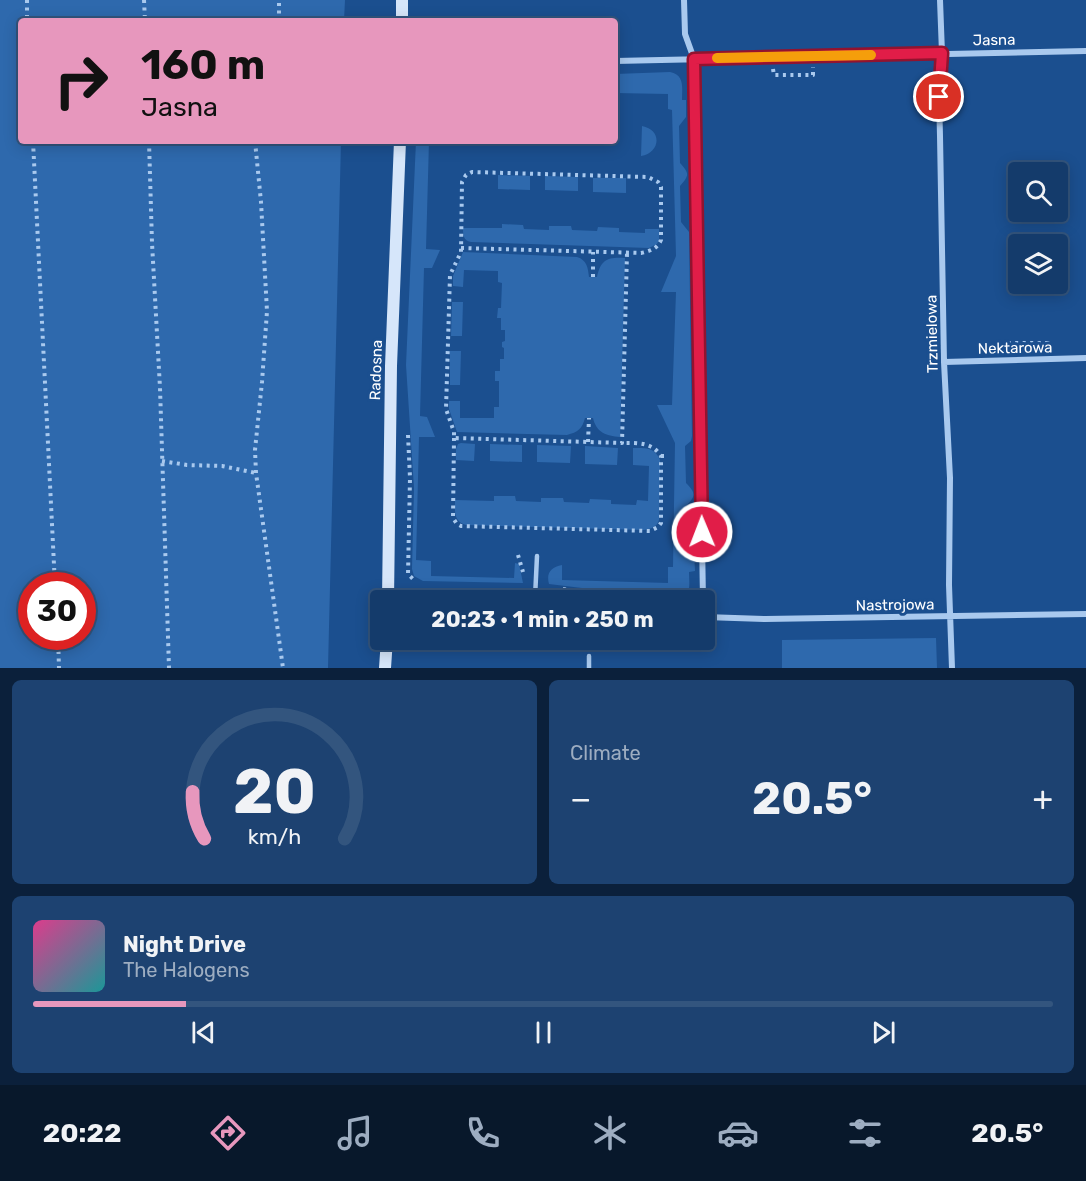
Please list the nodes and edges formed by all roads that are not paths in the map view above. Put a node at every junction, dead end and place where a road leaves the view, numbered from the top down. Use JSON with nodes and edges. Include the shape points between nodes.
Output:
{"nodes":[{"id":1,"x":402,"y":0,"type":"edge"},
{"id":2,"x":684,"y":0,"type":"edge"},
{"id":3,"x":940,"y":0,"type":"edge"},
{"id":4,"x":402,"y":18,"type":"edge"},
{"id":5,"x":1086,"y":51,"type":"edge"},
{"id":6,"x":942,"y":53,"type":"junction"},
{"id":7,"x":694,"y":59,"type":"junction"},
{"id":8,"x":618,"y":60,"type":"edge"},
{"id":9,"x":400,"y":144,"type":"edge"},
{"id":10,"x":1086,"y":358,"type":"edge"},
{"id":11,"x":944,"y":362,"type":"junction"},
{"id":12,"x":537,"y":556,"type":"dead end"},
{"id":13,"x":388,"y":590,"type":"edge"},
{"id":14,"x":535,"y":590,"type":"edge"},
{"id":15,"x":703,"y":590,"type":"edge"},
{"id":16,"x":1086,"y":614,"type":"edge"},
{"id":17,"x":950,"y":615,"type":"junction"},
{"id":18,"x":715,"y":618,"type":"edge"},
{"id":19,"x":386,"y":650,"type":"edge"},
{"id":20,"x":589,"y":656,"type":"dead end"},
{"id":21,"x":385,"y":668,"type":"edge"},
{"id":22,"x":589,"y":668,"type":"edge"},
{"id":23,"x":952,"y":668,"type":"edge"}],
"edges":[{"from":1,"to":4,"type":"street"},
{"from":2,"to":7,"type":"street","via":[[685,34]]},
{"from":3,"to":6,"type":"street","name":"Trzmielowa"},
{"from":5,"to":6,"type":"street","name":"Jasna"},
{"from":6,"to":7,"type":"street","name":"Jasna"},
{"from":6,"to":11,"type":"street","name":"Trzmielowa","via":[[939,97]]},
{"from":7,"to":8,"type":"street","name":"Jasna"},
{"from":7,"to":15,"type":"street"},
{"from":9,"to":13,"type":"street","name":"Radosna","via":[[391,366]]},
{"from":10,"to":11,"type":"street","name":"Nektarowa"},
{"from":11,"to":17,"type":"street","name":"Trzmielowa","via":[[950,478]]},
{"from":12,"to":14,"type":"lane"},
{"from":16,"to":17,"type":"street","name":"Nastrojowa"},
{"from":17,"to":18,"type":"street","name":"Nastrojowa","via":[[765,620]]},
{"from":17,"to":23,"type":"street","name":"Trzmielowa"},
{"from":19,"to":21,"type":"street"},
{"from":20,"to":22,"type":"lane"}]}
